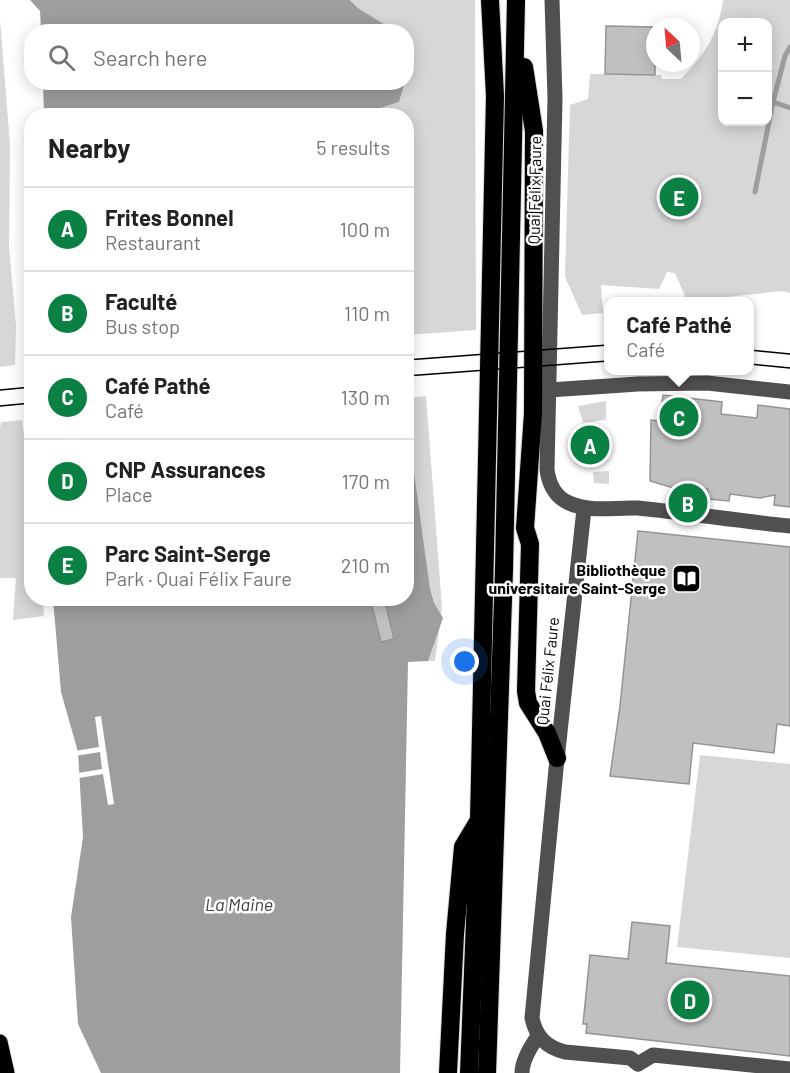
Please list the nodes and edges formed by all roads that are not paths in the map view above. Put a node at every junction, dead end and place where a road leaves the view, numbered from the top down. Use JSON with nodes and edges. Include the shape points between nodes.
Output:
{"nodes":[{"id":1,"x":490,"y":0,"type":"edge"},
{"id":2,"x":552,"y":0,"type":"edge"},
{"id":3,"x":516,"y":6,"type":"edge"},
{"id":4,"x":555,"y":98,"type":"junction"},
{"id":5,"x":534,"y":131,"type":"junction"},
{"id":6,"x":549,"y":390,"type":"junction"},
{"id":7,"x":790,"y":392,"type":"edge"},
{"id":8,"x":584,"y":509,"type":"junction"},
{"id":9,"x":790,"y":526,"type":"edge"},
{"id":10,"x":525,"y":528,"type":"junction"},
{"id":11,"x":504,"y":569,"type":"junction"},
{"id":12,"x":557,"y":758,"type":"junction"},
{"id":13,"x":479,"y":821,"type":"junction"},
{"id":14,"x":538,"y":1036,"type":"junction"},
{"id":15,"x":0,"y":1042,"type":"edge"},
{"id":16,"x":639,"y":1068,"type":"edge"},
{"id":17,"x":790,"y":1069,"type":"edge"},
{"id":18,"x":7,"y":1073,"type":"edge"},
{"id":19,"x":448,"y":1073,"type":"edge"},
{"id":20,"x":469,"y":1073,"type":"edge"},
{"id":21,"x":487,"y":1073,"type":"edge"},
{"id":22,"x":522,"y":1073,"type":"edge"}],
"edges":[{"from":1,"to":13,"type":"highway","via":[[495,108]]},
{"from":2,"to":4,"type":"street","name":"Quai Félix Faure"},
{"from":3,"to":5,"type":"highway"},
{"from":3,"to":11,"type":"highway","name":"Quai Félix Faure"},
{"from":4,"to":5,"type":"street"},
{"from":4,"to":6,"type":"street","name":"Quai Félix Faure"},
{"from":5,"to":10,"type":"highway","via":[[533,413]]},
{"from":6,"to":7,"type":"street","via":[[707,383]]},
{"from":6,"to":8,"type":"street","name":"Quai Félix Faure","via":[[549,483],[566,502]]},
{"from":8,"to":9,"type":"street","via":[[636,508]]},
{"from":8,"to":12,"type":"street","name":"Quai Félix Faure"},
{"from":10,"to":11,"type":"highway"},
{"from":10,"to":12,"type":"highway","via":[[530,544],[526,691],[528,703]]},
{"from":11,"to":21,"type":"highway","name":"Quai Félix Faure"},
{"from":12,"to":14,"type":"street","name":"Quai Félix Faure","via":[[532,1010]]},
{"from":13,"to":19,"type":"highway","via":[[464,847]]},
{"from":13,"to":20,"type":"highway"},
{"from":14,"to":16,"type":"street","via":[[565,1052],[630,1058]]},
{"from":14,"to":22,"type":"street","via":[[529,1049]]},
{"from":15,"to":18,"type":"main road"},
{"from":16,"to":17,"type":"street","via":[[653,1055]]}]}
